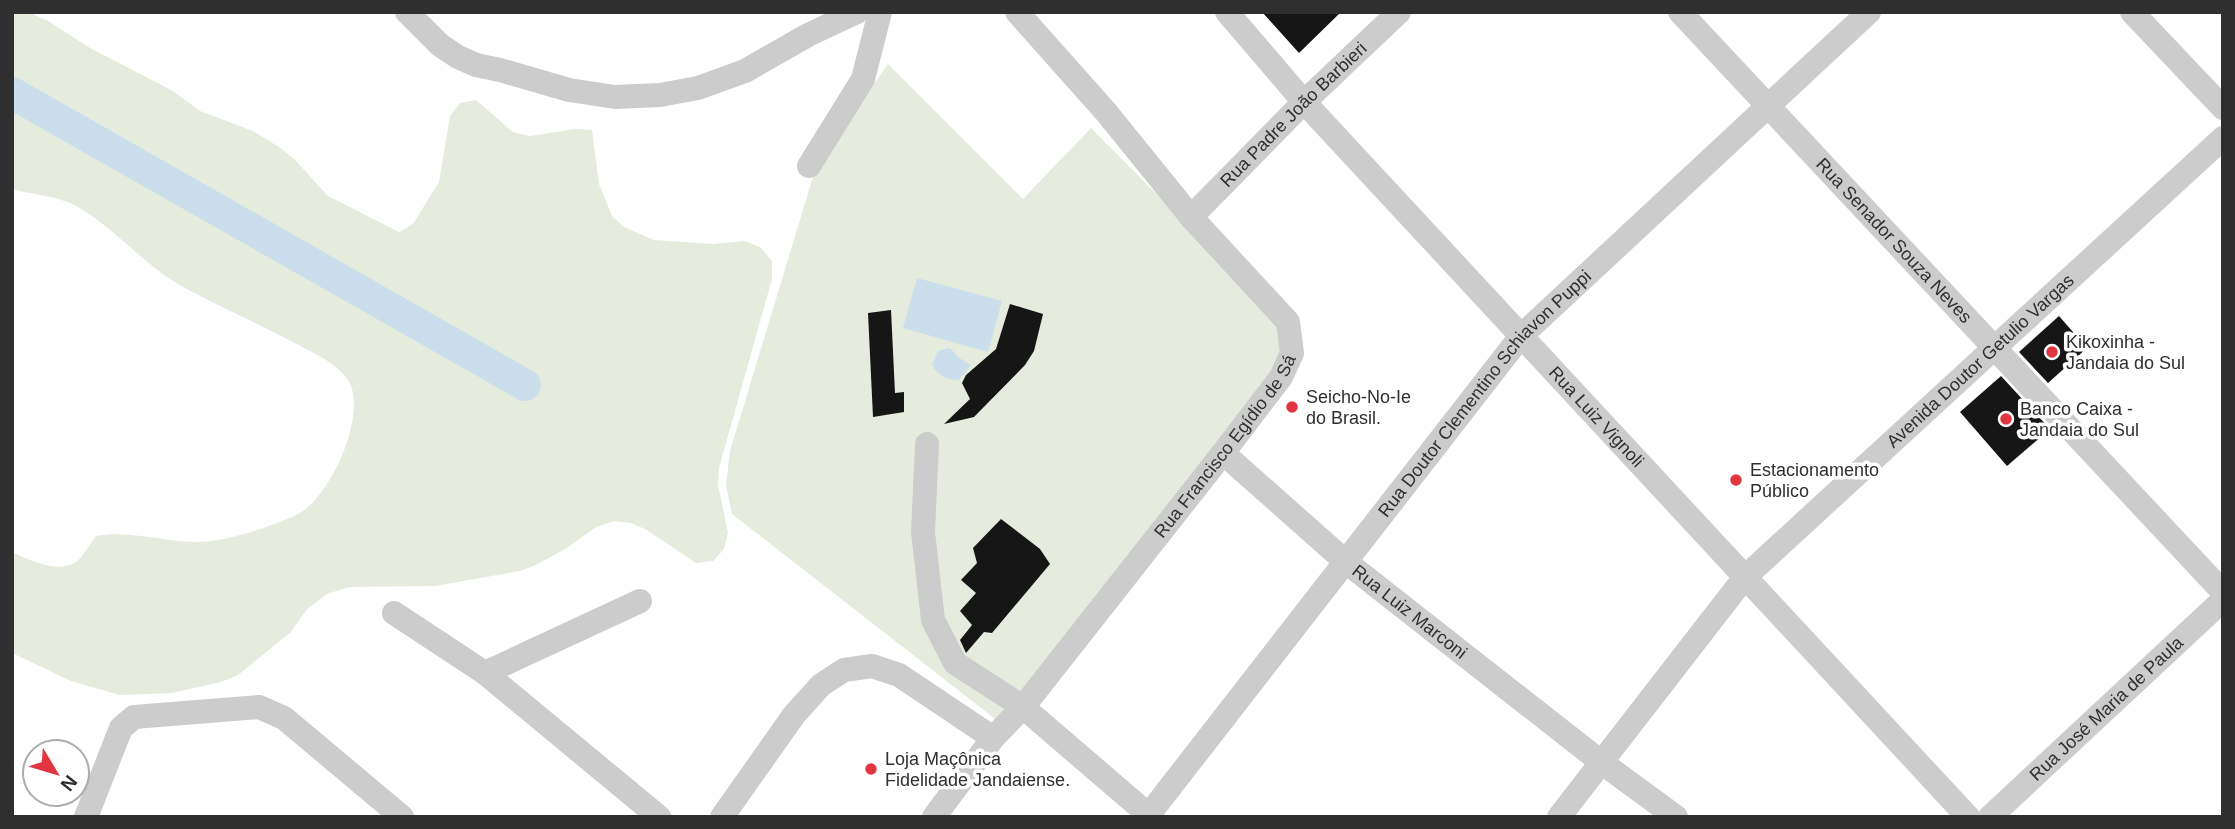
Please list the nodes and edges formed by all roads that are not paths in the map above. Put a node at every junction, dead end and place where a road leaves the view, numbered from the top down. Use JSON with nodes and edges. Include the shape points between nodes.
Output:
{"nodes":[{"id":1,"x":407,"y":12,"type":"edge"},
{"id":2,"x":857,"y":12,"type":"edge"},
{"id":3,"x":880,"y":12,"type":"edge"},
{"id":4,"x":1017,"y":12,"type":"edge"},
{"id":5,"x":1227,"y":12,"type":"edge"},
{"id":6,"x":1399,"y":12,"type":"edge"},
{"id":7,"x":1680,"y":12,"type":"edge"},
{"id":8,"x":1868,"y":12,"type":"edge"},
{"id":9,"x":2132,"y":12,"type":"edge"},
{"id":10,"x":1304,"y":102,"type":"junction"},
{"id":11,"x":1770,"y":106,"type":"junction"},
{"id":12,"x":2223,"y":108,"type":"edge"},
{"id":13,"x":2223,"y":138,"type":"edge"},
{"id":14,"x":809,"y":166,"type":"dead end"},
{"id":15,"x":1191,"y":217,"type":"junction"},
{"id":16,"x":1521,"y":336,"type":"junction"},
{"id":17,"x":1994,"y":350,"type":"junction"},
{"id":18,"x":927,"y":444,"type":"dead end"},
{"id":19,"x":1223,"y":453,"type":"junction"},
{"id":20,"x":1346,"y":562,"type":"junction"},
{"id":21,"x":1745,"y":577,"type":"junction"},
{"id":22,"x":2223,"y":592,"type":"edge"},
{"id":23,"x":2223,"y":600,"type":"edge"},
{"id":24,"x":640,"y":601,"type":"dead end"},
{"id":25,"x":394,"y":613,"type":"dead end"},
{"id":26,"x":485,"y":673,"type":"junction"},
{"id":27,"x":1023,"y":706,"type":"junction"},
{"id":28,"x":993,"y":738,"type":"junction"},
{"id":29,"x":1601,"y":762,"type":"junction"},
{"id":30,"x":95,"y":814,"type":"edge"},
{"id":31,"x":1149,"y":816,"type":"edge"},
{"id":32,"x":402,"y":817,"type":"edge"},
{"id":33,"x":659,"y":817,"type":"edge"},
{"id":34,"x":722,"y":817,"type":"edge"},
{"id":35,"x":934,"y":817,"type":"edge"},
{"id":36,"x":1559,"y":817,"type":"edge"},
{"id":37,"x":1675,"y":817,"type":"edge"},
{"id":38,"x":1968,"y":817,"type":"edge"},
{"id":39,"x":1990,"y":817,"type":"edge"}],
"edges":[{"from":1,"to":2,"type":"street","via":[[440,45],[476,65],[615,97],[698,88],[745,71]]},
{"from":3,"to":14,"type":"street","via":[[863,79]]},
{"from":4,"to":15,"type":"street","name":"Rua Francisco Egídio de Sá"},
{"from":5,"to":10,"type":"street","name":"Rua Luiz Vignoli"},
{"from":6,"to":10,"type":"street","name":"Rua Padre João Barbieri"},
{"from":7,"to":11,"type":"street","name":"Rua Senador Souza Neves"},
{"from":8,"to":11,"type":"street","name":"Rua Doutor Clementino Schiavon Puppi"},
{"from":9,"to":12,"type":"street"},
{"from":10,"to":15,"type":"street","name":"Rua Padre João Barbieri"},
{"from":10,"to":16,"type":"street","name":"Rua Luiz Vignoli"},
{"from":11,"to":16,"type":"street","name":"Rua Doutor Clementino Schiavon Puppi"},
{"from":11,"to":17,"type":"street","name":"Rua Senador Souza Neves"},
{"from":13,"to":17,"type":"street","name":"Avenida Doutor Getulio Vargas"},
{"from":15,"to":19,"type":"street","name":"Rua Francisco Egídio de Sá","via":[[1288,322],[1292,353],[1281,377]]},
{"from":16,"to":20,"type":"street","name":"Rua Doutor Clementino Schiavon Puppi"},
{"from":16,"to":21,"type":"street","name":"Rua Luiz Vignoli"},
{"from":17,"to":21,"type":"street","name":"Avenida Doutor Getulio Vargas"},
{"from":17,"to":22,"type":"street","name":"Rua Senador Souza Neves"},
{"from":18,"to":27,"type":"street","via":[[923,532],[933,620],[955,663]]},
{"from":19,"to":20,"type":"street","name":"Rua Luiz Marconi"},
{"from":19,"to":27,"type":"street","name":"Rua Francisco Egídio de Sá"},
{"from":20,"to":29,"type":"street","name":"Rua Luiz Marconi"},
{"from":20,"to":31,"type":"street","name":"Rua Doutor Clementino Schiavon Puppi"},
{"from":21,"to":29,"type":"street","name":"Avenida Doutor Getulio Vargas"},
{"from":21,"to":38,"type":"street","name":"Rua Luiz Vignoli"},
{"from":23,"to":39,"type":"street","name":"Rua José Maria de Paula"},
{"from":24,"to":26,"type":"street"},
{"from":25,"to":26,"type":"street"},
{"from":26,"to":33,"type":"street"},
{"from":27,"to":28,"type":"street","name":"Rua Francisco Egídio de Sá"},
{"from":27,"to":31,"type":"street"},
{"from":28,"to":34,"type":"street","via":[[899,675],[872,666],[844,670],[821,685],[794,715]]},
{"from":28,"to":35,"type":"street","name":"Rua Francisco Egídio de Sá"},
{"from":29,"to":36,"type":"street","name":"Avenida Doutor Getulio Vargas"},
{"from":29,"to":37,"type":"street","name":"Rua Luiz Marconi"},
{"from":30,"to":32,"type":"street","via":[[121,728],[134,717],[259,707],[284,718]]}]}
